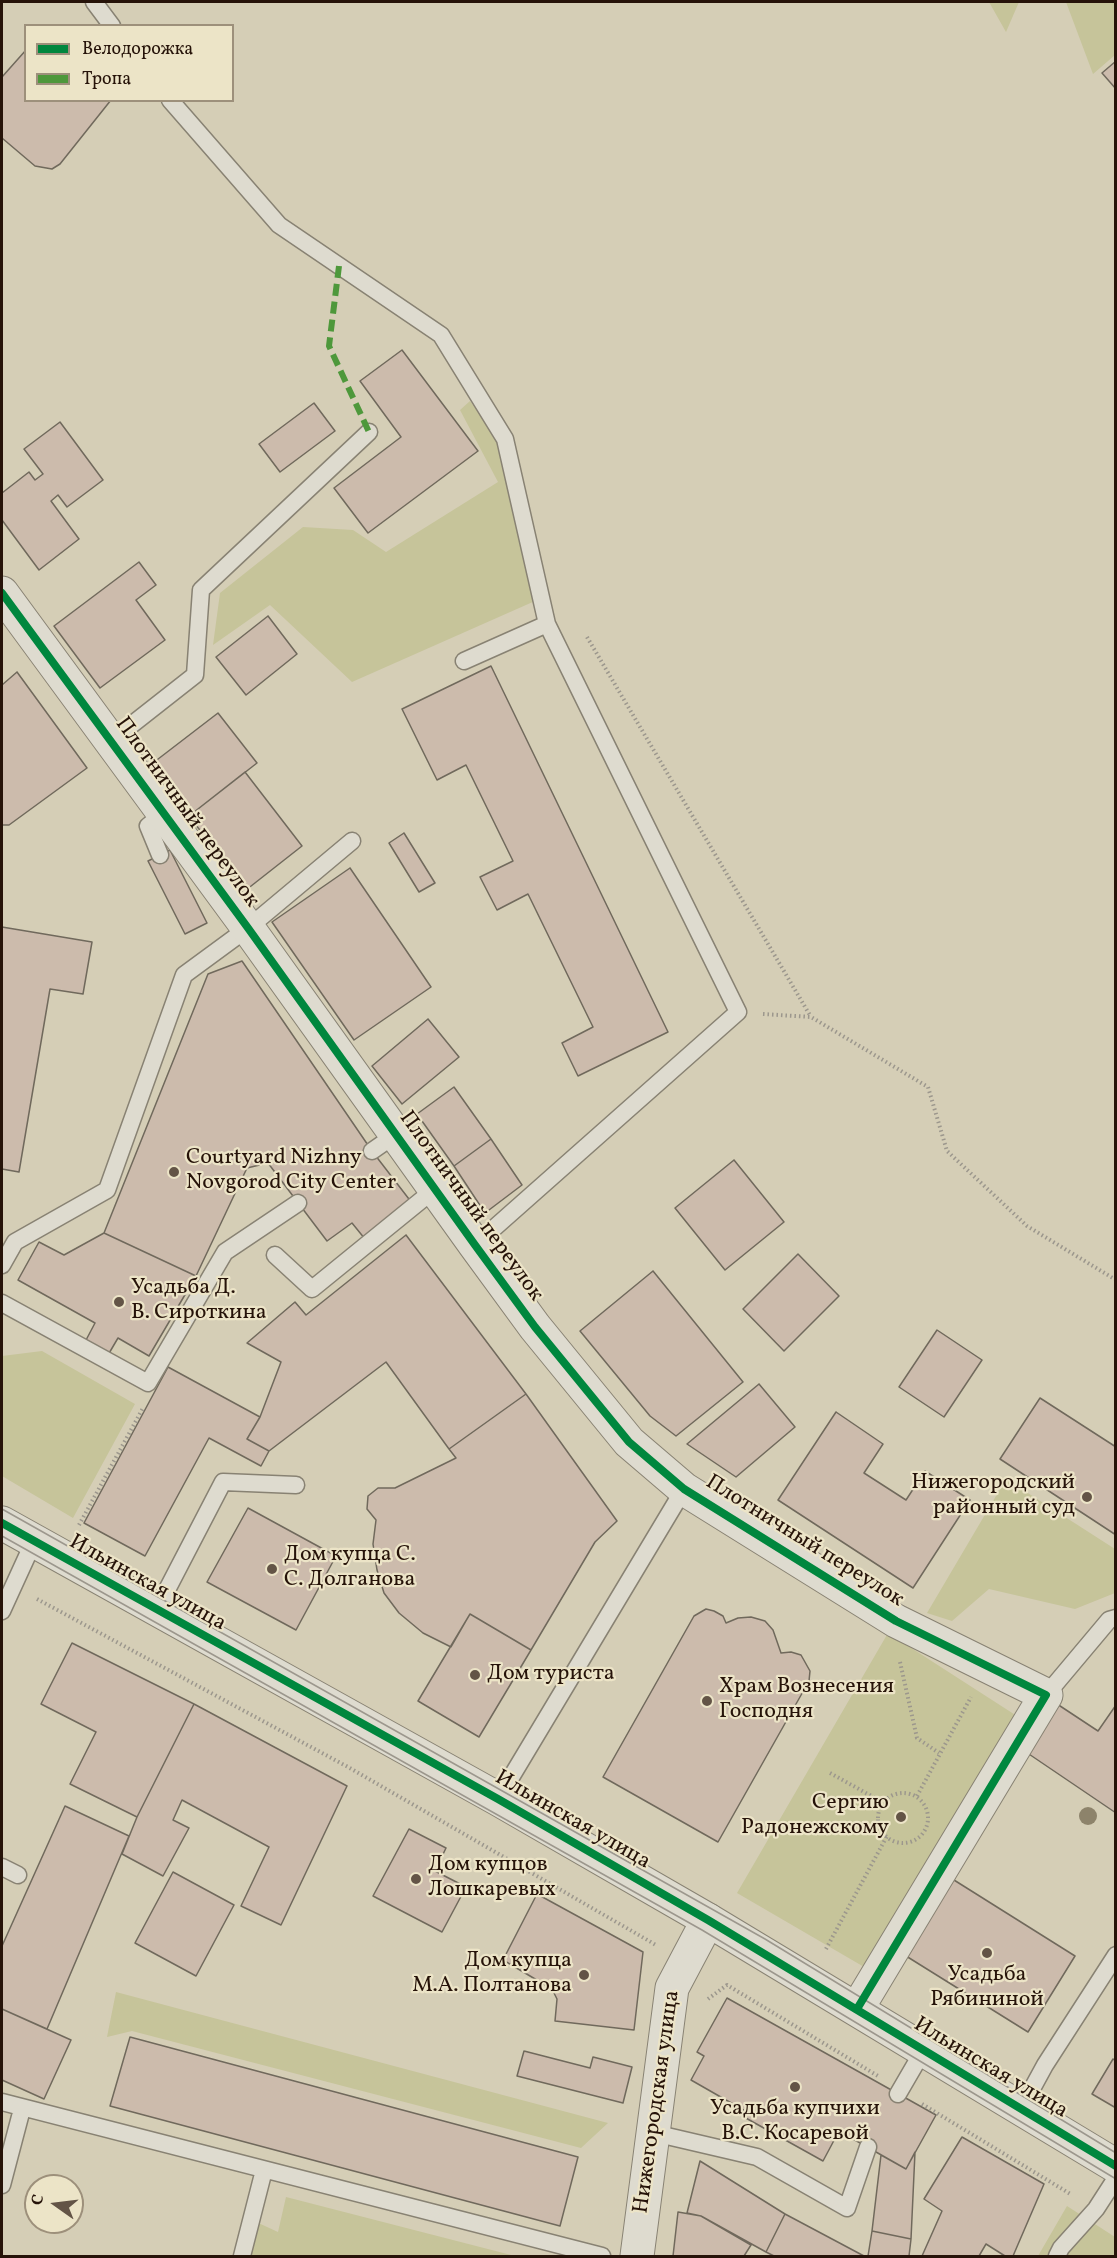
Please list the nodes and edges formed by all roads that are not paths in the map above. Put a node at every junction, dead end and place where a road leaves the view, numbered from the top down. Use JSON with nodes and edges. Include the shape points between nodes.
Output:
{"nodes":[{"id":1,"x":94,"y":2,"type":"edge"},
{"id":2,"x":110,"y":24,"type":"edge"},
{"id":3,"x":172,"y":102,"type":"edge"},
{"id":4,"x":369,"y":432,"type":"dead end"},
{"id":5,"x":2,"y":593,"type":"edge"},
{"id":6,"x":547,"y":624,"type":"junction"},
{"id":7,"x":464,"y":662,"type":"dead end"},
{"id":8,"x":111,"y":741,"type":"junction"},
{"id":9,"x":164,"y":813,"type":"junction"},
{"id":10,"x":352,"y":841,"type":"dead end"},
{"id":11,"x":160,"y":855,"type":"dead end"},
{"id":12,"x":237,"y":936,"type":"junction"},
{"id":13,"x":435,"y":1189,"type":"junction"},
{"id":14,"x":298,"y":1203,"type":"dead end"},
{"id":15,"x":475,"y":1245,"type":"junction"},
{"id":16,"x":276,"y":1255,"type":"dead end"},
{"id":17,"x":2,"y":1265,"type":"edge"},
{"id":18,"x":2,"y":1303,"type":"edge"},
{"id":19,"x":296,"y":1485,"type":"dead end"},
{"id":20,"x":684,"y":1489,"type":"junction"},
{"id":21,"x":2,"y":1523,"type":"edge"},
{"id":22,"x":34,"y":1541,"type":"junction"},
{"id":23,"x":2,"y":1611,"type":"edge"},
{"id":24,"x":156,"y":1611,"type":"junction"},
{"id":25,"x":1113,"y":1623,"type":"edge"},
{"id":26,"x":1046,"y":1695,"type":"junction"},
{"id":27,"x":498,"y":1799,"type":"junction"},
{"id":28,"x":2,"y":1867,"type":"edge"},
{"id":29,"x":18,"y":1875,"type":"dead end"},
{"id":30,"x":708,"y":1920,"type":"junction"},
{"id":31,"x":1116,"y":1954,"type":"edge"},
{"id":32,"x":857,"y":2009,"type":"junction"},
{"id":33,"x":923,"y":2050,"type":"junction"},
{"id":34,"x":898,"y":2094,"type":"dead end"},
{"id":35,"x":2,"y":2102,"type":"edge"},
{"id":36,"x":22,"y":2109,"type":"junction"},
{"id":37,"x":1021,"y":2109,"type":"junction"},
{"id":38,"x":654,"y":2133,"type":"junction"},
{"id":39,"x":868,"y":2147,"type":"dead end"},
{"id":40,"x":1116,"y":2166,"type":"edge"},
{"id":41,"x":264,"y":2170,"type":"junction"},
{"id":42,"x":1116,"y":2178,"type":"edge"},
{"id":43,"x":2,"y":2185,"type":"edge"},
{"id":44,"x":242,"y":2256,"type":"edge"},
{"id":45,"x":602,"y":2256,"type":"edge"},
{"id":46,"x":637,"y":2256,"type":"edge"},
{"id":47,"x":1057,"y":2256,"type":"edge"}],
"edges":[{"from":1,"to":2,"type":"lane"},
{"from":3,"to":6,"type":"lane","via":[[279,225],[441,335],[505,439]]},
{"from":4,"to":8,"type":"lane","via":[[201,590],[195,675]]},
{"from":5,"to":8,"type":"street","name":"Плотничный переулок"},
{"from":6,"to":7,"type":"lane"},
{"from":6,"to":15,"type":"lane","via":[[738,1012]]},
{"from":8,"to":9,"type":"street","name":"Плотничный переулок"},
{"from":9,"to":11,"type":"lane","via":[[148,826]]},
{"from":9,"to":12,"type":"street","name":"Плотничный переулок"},
{"from":10,"to":12,"type":"lane"},
{"from":12,"to":13,"type":"street","name":"Плотничный переулок","via":[[383,1143]]},
{"from":12,"to":17,"type":"lane","via":[[184,975],[107,1190],[15,1242]]},
{"from":13,"to":15,"type":"street","name":"Плотничный переулок"},
{"from":13,"to":16,"type":"lane","via":[[312,1289]]},
{"from":14,"to":18,"type":"lane","via":[[225,1252],[148,1383]]},
{"from":15,"to":20,"type":"street","name":"Плотничный переулок","via":[[535,1327],[629,1442]]},
{"from":19,"to":24,"type":"lane","via":[[222,1482]]},
{"from":20,"to":26,"type":"street","name":"Плотничный переулок","via":[[896,1621]]},
{"from":20,"to":27,"type":"lane"},
{"from":21,"to":22,"type":"street","name":"Ильинская улица"},
{"from":22,"to":23,"type":"lane"},
{"from":22,"to":24,"type":"street","name":"Ильинская улица"},
{"from":24,"to":27,"type":"street","name":"Ильинская улица"},
{"from":25,"to":26,"type":"lane"},
{"from":26,"to":32,"type":"street"},
{"from":27,"to":30,"type":"street","name":"Ильинская улица"},
{"from":28,"to":29,"type":"lane"},
{"from":30,"to":32,"type":"street","name":"Ильинская улица"},
{"from":30,"to":38,"type":"street","name":"Нижегородская улица","via":[[672,1988]]},
{"from":31,"to":37,"type":"lane"},
{"from":32,"to":33,"type":"street","name":"Ильинская улица"},
{"from":33,"to":34,"type":"lane"},
{"from":33,"to":37,"type":"street","name":"Ильинская улица"},
{"from":35,"to":36,"type":"lane"},
{"from":36,"to":41,"type":"lane"},
{"from":36,"to":43,"type":"lane"},
{"from":37,"to":40,"type":"street","name":"Ильинская улица"},
{"from":38,"to":39,"type":"lane","via":[[757,2157],[847,2208]]},
{"from":38,"to":46,"type":"street","name":"Нижегородская улица"},
{"from":41,"to":44,"type":"lane"},
{"from":41,"to":45,"type":"lane"},
{"from":42,"to":47,"type":"lane"}]}
